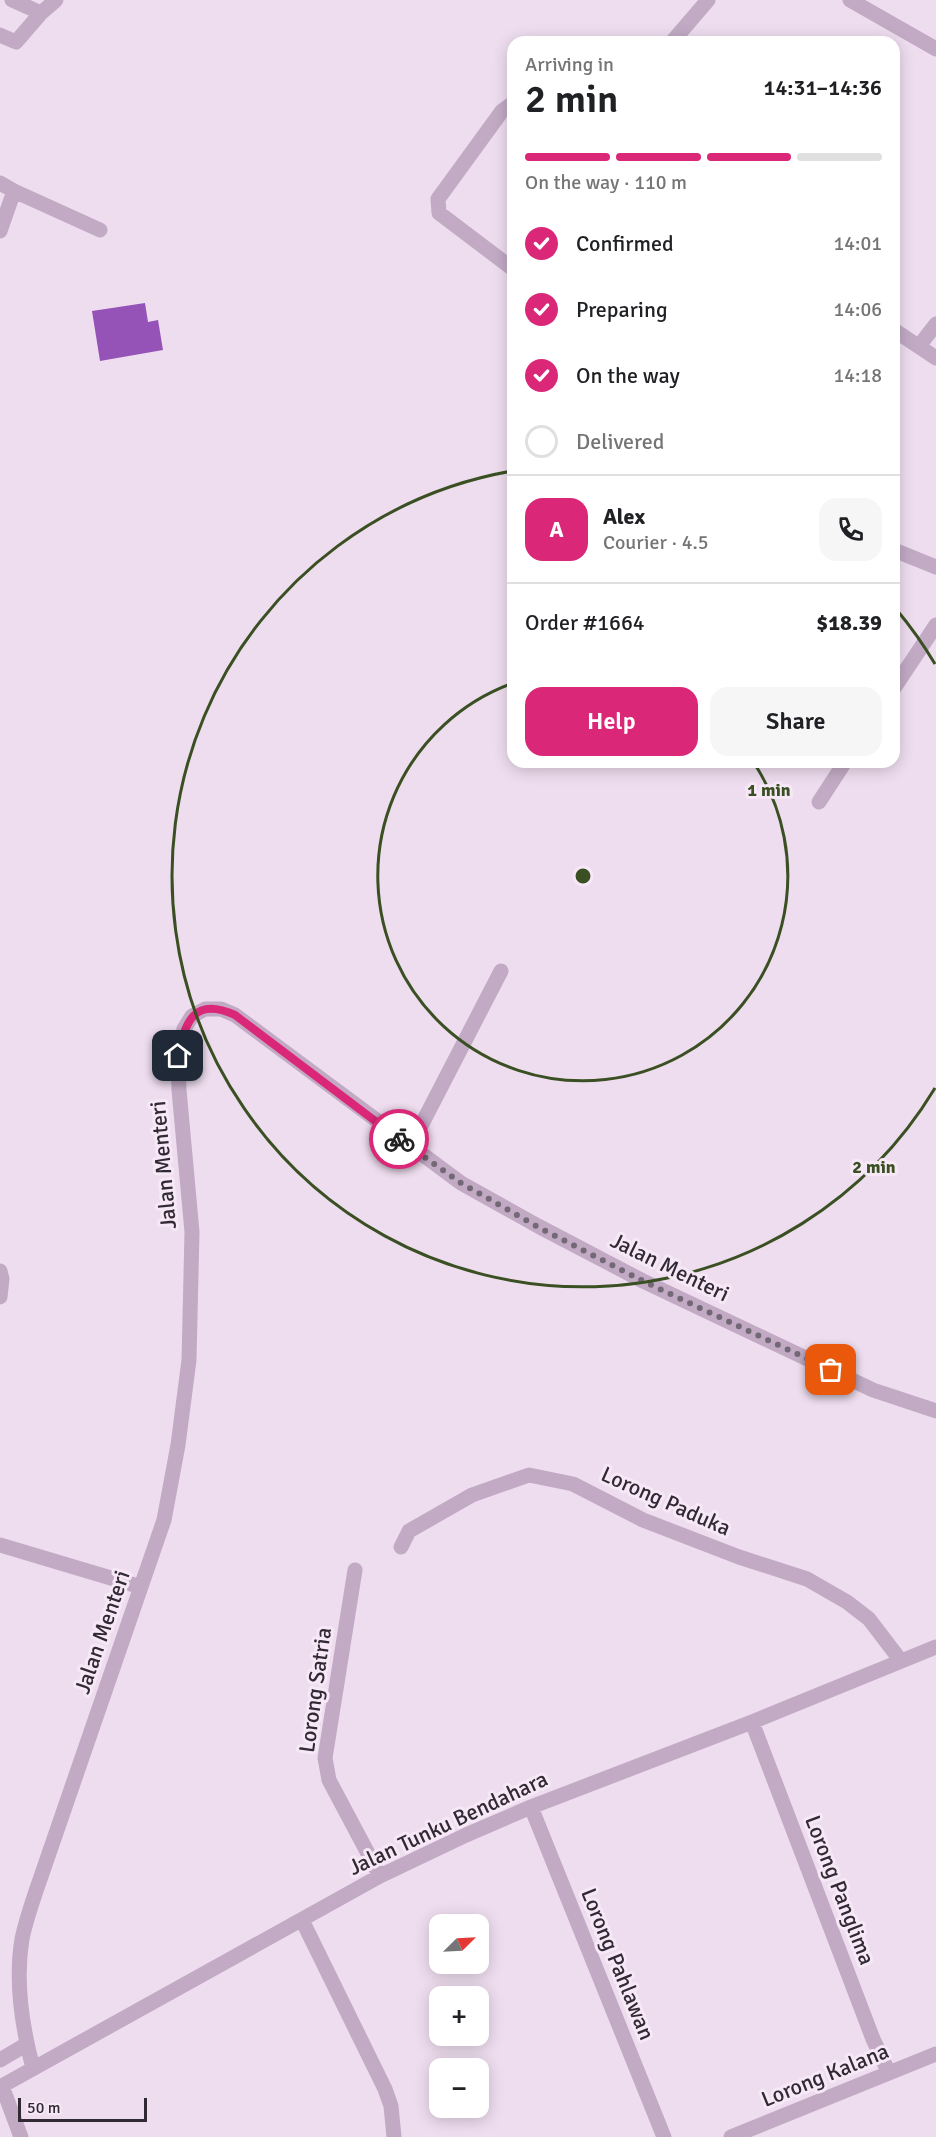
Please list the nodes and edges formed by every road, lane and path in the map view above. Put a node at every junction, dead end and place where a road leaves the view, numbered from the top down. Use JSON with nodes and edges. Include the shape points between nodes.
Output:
{"nodes":[{"id":1,"x":12,"y":0,"type":"edge"},
{"id":2,"x":56,"y":0,"type":"edge"},
{"id":3,"x":708,"y":0,"type":"edge"},
{"id":4,"x":850,"y":0,"type":"edge"},
{"id":5,"x":41,"y":13,"type":"junction"},
{"id":6,"x":0,"y":35,"type":"edge"},
{"id":7,"x":677,"y":36,"type":"edge"},
{"id":8,"x":936,"y":49,"type":"edge"},
{"id":9,"x":507,"y":107,"type":"edge"},
{"id":10,"x":0,"y":183,"type":"edge"},
{"id":11,"x":14,"y":191,"type":"junction"},
{"id":12,"x":100,"y":230,"type":"dead end"},
{"id":13,"x":0,"y":231,"type":"edge"},
{"id":14,"x":507,"y":264,"type":"edge"},
{"id":15,"x":936,"y":324,"type":"edge"},
{"id":16,"x":900,"y":334,"type":"edge"},
{"id":17,"x":920,"y":346,"type":"junction"},
{"id":18,"x":936,"y":358,"type":"edge"},
{"id":19,"x":900,"y":552,"type":"edge"},
{"id":20,"x":936,"y":567,"type":"edge"},
{"id":21,"x":936,"y":625,"type":"edge"},
{"id":22,"x":900,"y":679,"type":"edge"},
{"id":23,"x":841,"y":768,"type":"edge"},
{"id":24,"x":819,"y":802,"type":"dead end"},
{"id":25,"x":501,"y":971,"type":"dead end"},
{"id":26,"x":410,"y":1147,"type":"junction"},
{"id":27,"x":0,"y":1271,"type":"edge"},
{"id":28,"x":0,"y":1297,"type":"edge"},
{"id":29,"x":936,"y":1412,"type":"edge"},
{"id":30,"x":0,"y":1545,"type":"edge"},
{"id":31,"x":401,"y":1547,"type":"dead end"},
{"id":32,"x":355,"y":1570,"type":"dead end"},
{"id":33,"x":141,"y":1587,"type":"junction"},
{"id":34,"x":936,"y":1647,"type":"edge"},
{"id":35,"x":901,"y":1661,"type":"junction"},
{"id":36,"x":752,"y":1722,"type":"junction"},
{"id":37,"x":531,"y":1807,"type":"junction"},
{"id":38,"x":380,"y":1876,"type":"junction"},
{"id":39,"x":302,"y":1920,"type":"junction"},
{"id":40,"x":27,"y":2044,"type":"junction"},
{"id":41,"x":936,"y":2054,"type":"edge"},
{"id":42,"x":0,"y":2060,"type":"edge"},
{"id":43,"x":33,"y":2068,"type":"junction"},
{"id":44,"x":889,"y":2073,"type":"junction"},
{"id":45,"x":1,"y":2086,"type":"edge"},
{"id":46,"x":21,"y":2137,"type":"edge"},
{"id":47,"x":394,"y":2137,"type":"edge"},
{"id":48,"x":664,"y":2137,"type":"edge"},
{"id":49,"x":731,"y":2137,"type":"edge"}],
"edges":[{"from":1,"to":5,"type":"street"},
{"from":2,"to":5,"type":"street"},
{"from":3,"to":7,"type":"street"},
{"from":4,"to":8,"type":"street"},
{"from":5,"to":6,"type":"street","via":[[16,42]]},
{"from":9,"to":14,"type":"street","via":[[438,199],[439,213]]},
{"from":10,"to":11,"type":"street"},
{"from":11,"to":12,"type":"street"},
{"from":11,"to":13,"type":"street"},
{"from":15,"to":17,"type":"street"},
{"from":16,"to":17,"type":"street"},
{"from":17,"to":18,"type":"street"},
{"from":19,"to":20,"type":"street"},
{"from":21,"to":22,"type":"street"},
{"from":23,"to":24,"type":"street"},
{"from":25,"to":26,"type":"street"},
{"from":26,"to":29,"type":"street","name":"Jalan Menteri","via":[[461,1183],[643,1281],[873,1390]]},
{"from":26,"to":33,"type":"street","name":"Jalan Menteri","via":[[235,1015],[206,1009],[192,1016],[184,1029],[178,1056],[178,1090],[192,1232],[189,1360],[164,1520]]},
{"from":27,"to":28,"type":"street"},
{"from":30,"to":33,"type":"street"},
{"from":31,"to":35,"type":"street","name":"Lorong Paduka","via":[[409,1531],[472,1495],[529,1475],[573,1484],[643,1520],[807,1579],[869,1619]]},
{"from":32,"to":38,"type":"street","name":"Lorong Satria","via":[[325,1758],[329,1780]]},
{"from":33,"to":40,"type":"street","name":"Jalan Menteri","via":[[22,1937],[19,1966]]},
{"from":34,"to":35,"type":"street","name":"Jalan Tunku Bendahara"},
{"from":35,"to":36,"type":"street","name":"Jalan Tunku Bendahara"},
{"from":36,"to":37,"type":"street","name":"Jalan Tunku Bendahara"},
{"from":36,"to":44,"type":"street","name":"Lorong Panglima"},
{"from":37,"to":38,"type":"street","name":"Jalan Tunku Bendahara"},
{"from":37,"to":48,"type":"street","name":"Lorong Pahlawan"},
{"from":38,"to":39,"type":"street","name":"Jalan Tunku Bendahara"},
{"from":39,"to":43,"type":"street","name":"Jalan Tunku Bendahara"},
{"from":39,"to":47,"type":"street","via":[[385,2089]]},
{"from":40,"to":42,"type":"street"},
{"from":40,"to":43,"type":"street","name":"Jalan Menteri"},
{"from":41,"to":44,"type":"street","name":"Lorong Kalana"},
{"from":43,"to":45,"type":"street","name":"Jalan Tunku Bendahara"},
{"from":44,"to":49,"type":"street","name":"Lorong Kalana"},
{"from":45,"to":46,"type":"street"}]}
